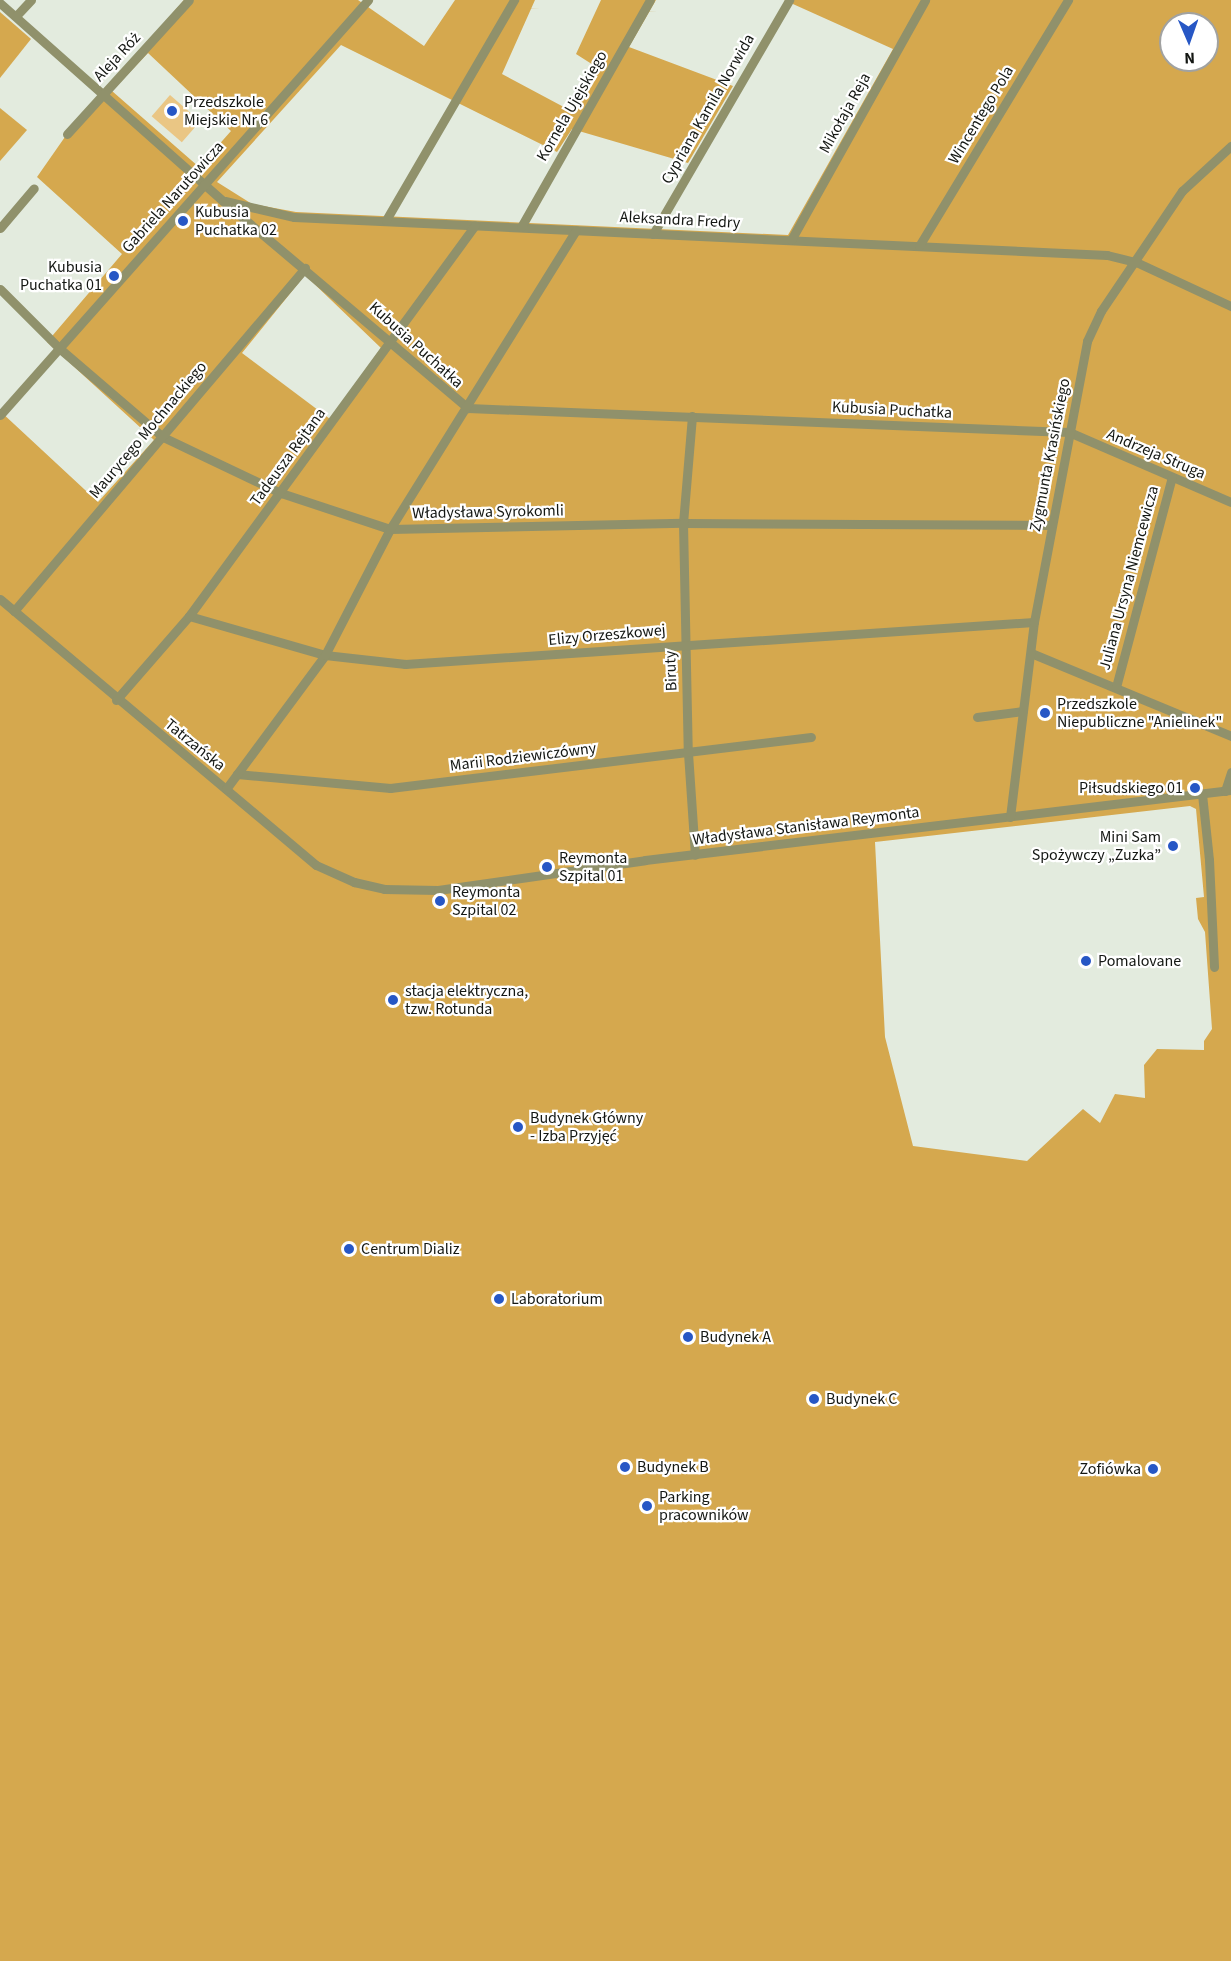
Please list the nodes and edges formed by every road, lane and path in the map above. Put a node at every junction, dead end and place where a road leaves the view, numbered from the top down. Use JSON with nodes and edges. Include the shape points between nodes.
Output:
{"nodes":[{"id":1,"x":31,"y":0,"type":"edge"},
{"id":2,"x":189,"y":0,"type":"edge"},
{"id":3,"x":368,"y":0,"type":"edge"},
{"id":4,"x":514,"y":0,"type":"edge"},
{"id":5,"x":650,"y":0,"type":"edge"},
{"id":6,"x":789,"y":0,"type":"edge"},
{"id":7,"x":926,"y":0,"type":"edge"},
{"id":8,"x":1068,"y":0,"type":"edge"},
{"id":9,"x":0,"y":3,"type":"edge"},
{"id":10,"x":16,"y":16,"type":"junction"},
{"id":11,"x":105,"y":92,"type":"junction"},
{"id":12,"x":67,"y":134,"type":"dead end"},
{"id":13,"x":1231,"y":146,"type":"edge"},
{"id":14,"x":204,"y":184,"type":"junction"},
{"id":15,"x":34,"y":188,"type":"dead end"},
{"id":16,"x":223,"y":201,"type":"junction"},
{"id":17,"x":386,"y":220,"type":"junction"},
{"id":18,"x":475,"y":225,"type":"junction"},
{"id":19,"x":521,"y":227,"type":"junction"},
{"id":20,"x":0,"y":228,"type":"edge"},
{"id":21,"x":576,"y":230,"type":"junction"},
{"id":22,"x":653,"y":234,"type":"junction"},
{"id":23,"x":791,"y":240,"type":"junction"},
{"id":24,"x":919,"y":246,"type":"junction"},
{"id":25,"x":1136,"y":262,"type":"junction"},
{"id":26,"x":305,"y":268,"type":"junction"},
{"id":27,"x":0,"y":289,"type":"edge"},
{"id":28,"x":1231,"y":306,"type":"edge"},
{"id":29,"x":390,"y":340,"type":"junction"},
{"id":30,"x":59,"y":348,"type":"junction"},
{"id":31,"x":468,"y":408,"type":"junction"},
{"id":32,"x":0,"y":415,"type":"edge"},
{"id":33,"x":692,"y":416,"type":"junction"},
{"id":34,"x":1069,"y":432,"type":"junction"},
{"id":35,"x":163,"y":437,"type":"junction"},
{"id":36,"x":1172,"y":477,"type":"junction"},
{"id":37,"x":281,"y":493,"type":"junction"},
{"id":38,"x":1231,"y":502,"type":"edge"},
{"id":39,"x":682,"y":523,"type":"junction"},
{"id":40,"x":1052,"y":525,"type":"junction"},
{"id":41,"x":390,"y":529,"type":"junction"},
{"id":42,"x":0,"y":599,"type":"edge"},
{"id":43,"x":14,"y":611,"type":"junction"},
{"id":44,"x":189,"y":616,"type":"junction"},
{"id":45,"x":1034,"y":622,"type":"junction"},
{"id":46,"x":685,"y":643,"type":"junction"},
{"id":47,"x":1031,"y":653,"type":"junction"},
{"id":48,"x":325,"y":655,"type":"junction"},
{"id":49,"x":1116,"y":687,"type":"junction"},
{"id":50,"x":116,"y":700,"type":"junction"},
{"id":51,"x":1023,"y":711,"type":"junction"},
{"id":52,"x":977,"y":717,"type":"dead end"},
{"id":53,"x":1231,"y":736,"type":"edge"},
{"id":54,"x":811,"y":737,"type":"dead end"},
{"id":55,"x":688,"y":753,"type":"junction"},
{"id":56,"x":1231,"y":772,"type":"edge"},
{"id":57,"x":237,"y":774,"type":"junction"},
{"id":58,"x":226,"y":789,"type":"junction"},
{"id":59,"x":1228,"y":791,"type":"edge"},
{"id":60,"x":1202,"y":794,"type":"junction"},
{"id":61,"x":1010,"y":817,"type":"junction"},
{"id":62,"x":696,"y":855,"type":"junction"},
{"id":63,"x":384,"y":889,"type":"joint"},
{"id":64,"x":1214,"y":967,"type":"dead end"}],
"edges":[{"from":1,"to":10,"type":"street"},
{"from":2,"to":11,"type":"street","name":"Aleja Róż"},
{"from":3,"to":14,"type":"street","name":"Gabriela Narutowicza"},
{"from":4,"to":17,"type":"street"},
{"from":5,"to":19,"type":"street","name":"Kornela Ujejskiego"},
{"from":6,"to":22,"type":"street","name":"Cypriana Kamila Norwida"},
{"from":7,"to":23,"type":"street","name":"Mikołaja Reja"},
{"from":8,"to":24,"type":"street","name":"Wincentego Pola"},
{"from":9,"to":10,"type":"street","name":"Kubusia Puchatka"},
{"from":10,"to":11,"type":"street","name":"Kubusia Puchatka"},
{"from":11,"to":12,"type":"street","name":"Aleja Róż"},
{"from":11,"to":14,"type":"street","name":"Kubusia Puchatka"},
{"from":13,"to":25,"type":"street","name":"Zygmunta Krasińskiego","via":[[1182,191]]},
{"from":14,"to":16,"type":"street","name":"Kubusia Puchatka"},
{"from":14,"to":30,"type":"street","name":"Gabriela Narutowicza"},
{"from":15,"to":20,"type":"street"},
{"from":16,"to":17,"type":"street","name":"Aleksandra Fredry","via":[[294,217]]},
{"from":16,"to":26,"type":"street","name":"Kubusia Puchatka"},
{"from":17,"to":18,"type":"street","name":"Aleksandra Fredry"},
{"from":18,"to":19,"type":"street","name":"Aleksandra Fredry"},
{"from":18,"to":29,"type":"street","name":"Tadeusza Rejtana"},
{"from":19,"to":21,"type":"street","name":"Aleksandra Fredry"},
{"from":21,"to":22,"type":"street","name":"Aleksandra Fredry"},
{"from":21,"to":31,"type":"street"},
{"from":22,"to":23,"type":"street","name":"Aleksandra Fredry"},
{"from":23,"to":24,"type":"street","name":"Aleksandra Fredry"},
{"from":24,"to":25,"type":"street","name":"Aleksandra Fredry","via":[[1107,255]]},
{"from":25,"to":28,"type":"street","name":"Aleksandra Fredry"},
{"from":25,"to":34,"type":"street","name":"Zygmunta Krasińskiego","via":[[1101,311],[1087,341]]},
{"from":26,"to":29,"type":"street","name":"Kubusia Puchatka"},
{"from":26,"to":35,"type":"street","name":"Maurycego Mochnackiego"},
{"from":27,"to":30,"type":"street","name":"Władysława Syrokomli"},
{"from":29,"to":31,"type":"street","name":"Kubusia Puchatka"},
{"from":29,"to":37,"type":"street","name":"Tadeusza Rejtana"},
{"from":30,"to":32,"type":"street","name":"Gabriela Narutowicza"},
{"from":30,"to":35,"type":"street","name":"Władysława Syrokomli"},
{"from":31,"to":33,"type":"street","name":"Kubusia Puchatka"},
{"from":31,"to":41,"type":"street"},
{"from":33,"to":34,"type":"street","name":"Kubusia Puchatka"},
{"from":33,"to":39,"type":"street","name":"Biruty"},
{"from":34,"to":36,"type":"street","name":"Andrzeja Struga"},
{"from":34,"to":40,"type":"street","name":"Zygmunta Krasińskiego"},
{"from":35,"to":37,"type":"street","name":"Władysława Syrokomli"},
{"from":35,"to":43,"type":"street","name":"Maurycego Mochnackiego"},
{"from":36,"to":38,"type":"street","name":"Andrzeja Struga"},
{"from":36,"to":49,"type":"street","name":"Juliana Ursyna Niemcewicza"},
{"from":37,"to":41,"type":"street","name":"Władysława Syrokomli"},
{"from":37,"to":44,"type":"street","name":"Tadeusza Rejtana"},
{"from":39,"to":40,"type":"street","name":"Władysława Syrokomli"},
{"from":39,"to":41,"type":"street","name":"Władysława Syrokomli"},
{"from":39,"to":46,"type":"street","name":"Biruty"},
{"from":40,"to":45,"type":"street","name":"Zygmunta Krasińskiego"},
{"from":41,"to":48,"type":"street"},
{"from":42,"to":43,"type":"street","name":"Tatrzańska"},
{"from":43,"to":50,"type":"street","name":"Tatrzańska"},
{"from":44,"to":48,"type":"street","name":"Elizy Orzeszkowej"},
{"from":44,"to":50,"type":"street","name":"Tadeusza Rejtana"},
{"from":45,"to":46,"type":"street","name":"Elizy Orzeszkowej"},
{"from":45,"to":47,"type":"street","name":"Zygmunta Krasińskiego"},
{"from":46,"to":48,"type":"street","name":"Elizy Orzeszkowej","via":[[405,664]]},
{"from":46,"to":55,"type":"street","name":"Biruty"},
{"from":47,"to":49,"type":"street"},
{"from":47,"to":51,"type":"street","name":"Zygmunta Krasińskiego"},
{"from":48,"to":57,"type":"street"},
{"from":49,"to":53,"type":"street"},
{"from":50,"to":58,"type":"street","name":"Tatrzańska"},
{"from":51,"to":52,"type":"street"},
{"from":51,"to":61,"type":"street","name":"Zygmunta Krasińskiego"},
{"from":54,"to":55,"type":"street","name":"Marii Rodziewiczówny"},
{"from":55,"to":57,"type":"street","name":"Marii Rodziewiczówny","via":[[390,788]]},
{"from":55,"to":62,"type":"street","name":"Biruty"},
{"from":56,"to":59,"type":"street"},
{"from":57,"to":58,"type":"street"},
{"from":58,"to":63,"type":"street","name":"Tatrzańska","via":[[316,865],[354,882]]},
{"from":59,"to":60,"type":"street","name":"Władysława Stanisława Reymonta"},
{"from":60,"to":61,"type":"street","name":"Władysława Stanisława Reymonta"},
{"from":60,"to":64,"type":"street"},
{"from":61,"to":62,"type":"street","name":"Władysława Stanisława Reymonta"},
{"from":62,"to":63,"type":"street","name":"Władysława Stanisława Reymonta","via":[[438,890]]}]}
